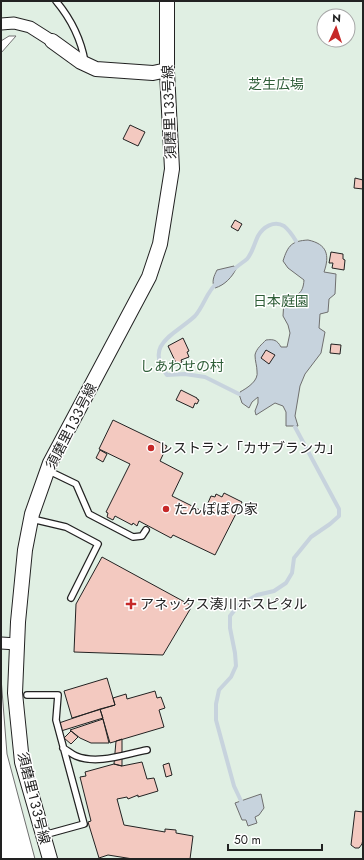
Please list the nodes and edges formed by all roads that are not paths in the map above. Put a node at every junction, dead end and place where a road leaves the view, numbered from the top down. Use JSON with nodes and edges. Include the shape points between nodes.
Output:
{"nodes":[{"id":1,"x":56,"y":1,"type":"edge"},
{"id":2,"x":167,"y":1,"type":"edge"},
{"id":3,"x":1,"y":24,"type":"edge"},
{"id":4,"x":52,"y":41,"type":"joint"},
{"id":5,"x":85,"y":64,"type":"junction"},
{"id":6,"x":167,"y":70,"type":"junction"},
{"id":7,"x":47,"y":470,"type":"junction"},
{"id":8,"x":32,"y":519,"type":"junction"},
{"id":9,"x":146,"y":530,"type":"dead end"},
{"id":10,"x":71,"y":598,"type":"dead end"},
{"id":11,"x":1,"y":643,"type":"edge"},
{"id":12,"x":17,"y":644,"type":"junction"},
{"id":13,"x":22,"y":695,"type":"junction"},
{"id":14,"x":62,"y":747,"type":"junction"},
{"id":15,"x":147,"y":750,"type":"dead end"},
{"id":16,"x":43,"y":835,"type":"junction"},
{"id":17,"x":50,"y":859,"type":"edge"}],
"edges":[{"from":1,"to":5,"type":"lane","via":[[68,15],[82,47]]},
{"from":2,"to":6,"type":"street","name":"須磨里１３３号線"},
{"from":3,"to":4,"type":"street","via":[[14,23],[30,27]]},
{"from":4,"to":5,"type":"street"},
{"from":5,"to":6,"type":"street","via":[[96,69],[153,73]]},
{"from":6,"to":7,"type":"street","name":"須磨里１３３号線","via":[[172,169],[160,244],[148,277]]},
{"from":7,"to":8,"type":"street","name":"須磨里１３３号線"},
{"from":7,"to":9,"type":"lane","via":[[76,484],[89,514],[133,537],[142,536]]},
{"from":8,"to":10,"type":"lane","via":[[66,527],[98,544]]},
{"from":8,"to":12,"type":"street","name":"須磨里１３３号線","via":[[25,550]]},
{"from":11,"to":12,"type":"street"},
{"from":12,"to":13,"type":"street","name":"須磨里１３３号線"},
{"from":13,"to":14,"type":"lane","via":[[58,695],[56,720]]},
{"from":13,"to":16,"type":"street","name":"須磨里１３３号線","via":[[22,762]]},
{"from":14,"to":15,"type":"lane","via":[[75,756],[90,760]]},
{"from":14,"to":16,"type":"lane","via":[[84,824]]},
{"from":16,"to":17,"type":"street","name":"須磨里１３３号線"}]}
